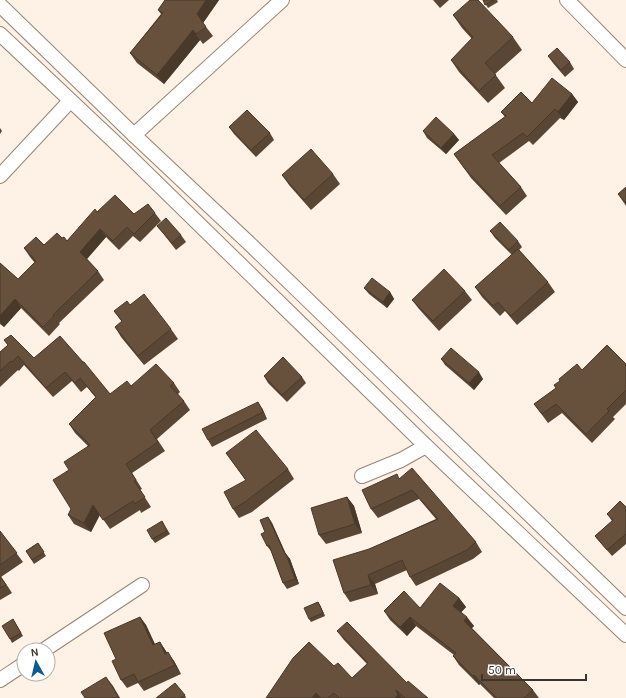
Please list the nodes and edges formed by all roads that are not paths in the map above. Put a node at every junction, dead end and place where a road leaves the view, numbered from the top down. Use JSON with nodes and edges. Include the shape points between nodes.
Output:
{"nodes":[{"id":1,"x":282,"y":0,"type":"edge"},
{"id":2,"x":567,"y":0,"type":"edge"},
{"id":3,"x":0,"y":5,"type":"edge"},
{"id":4,"x":0,"y":34,"type":"edge"},
{"id":5,"x":626,"y":60,"type":"edge"},
{"id":6,"x":70,"y":101,"type":"junction"},
{"id":7,"x":134,"y":135,"type":"junction"},
{"id":8,"x":0,"y":176,"type":"edge"},
{"id":9,"x":292,"y":286,"type":"junction"},
{"id":10,"x":277,"y":300,"type":"junction"},
{"id":11,"x":426,"y":446,"type":"junction"},
{"id":12,"x":362,"y":476,"type":"dead end"},
{"id":13,"x":142,"y":585,"type":"dead end"},
{"id":14,"x":626,"y":608,"type":"edge"},
{"id":15,"x":626,"y":635,"type":"edge"},
{"id":16,"x":56,"y":642,"type":"edge"},
{"id":17,"x":16,"y":669,"type":"edge"},
{"id":18,"x":0,"y":680,"type":"edge"}],
"edges":[{"from":1,"to":7,"type":"street"},
{"from":2,"to":5,"type":"street"},
{"from":3,"to":7,"type":"street"},
{"from":4,"to":6,"type":"street"},
{"from":6,"to":8,"type":"street"},
{"from":6,"to":10,"type":"street"},
{"from":7,"to":9,"type":"street"},
{"from":9,"to":10,"type":"street"},
{"from":9,"to":14,"type":"street"},
{"from":10,"to":11,"type":"street"},
{"from":11,"to":12,"type":"street","via":[[401,460]]},
{"from":11,"to":15,"type":"street"},
{"from":13,"to":16,"type":"street"},
{"from":17,"to":18,"type":"street"}]}
